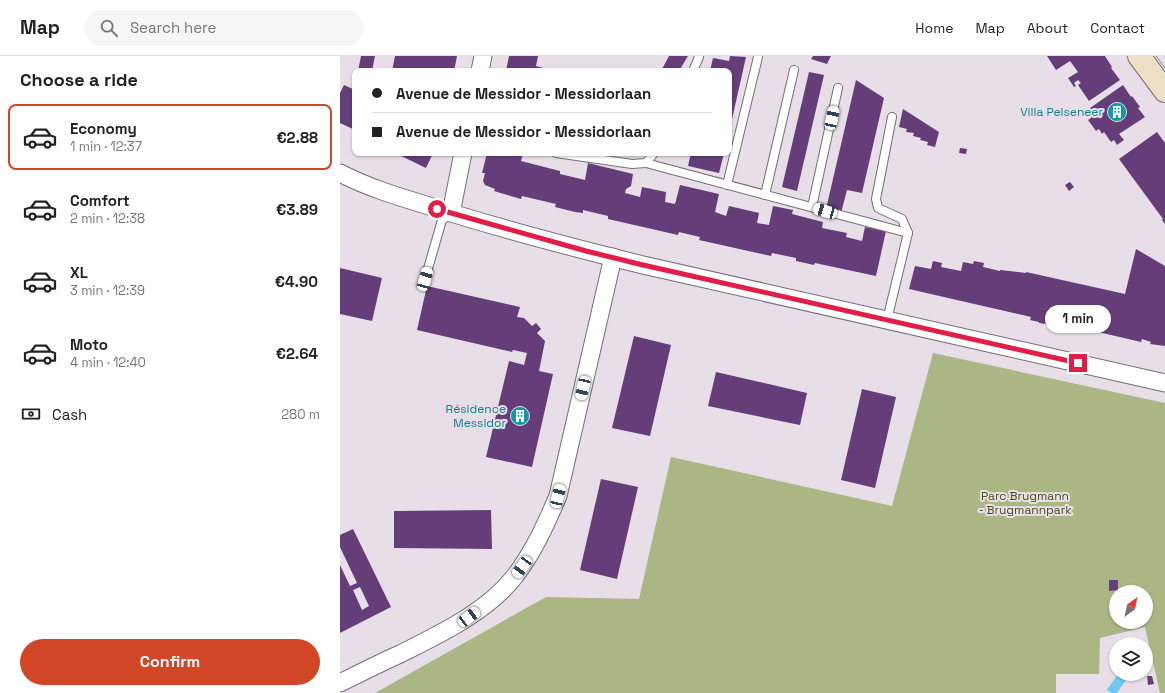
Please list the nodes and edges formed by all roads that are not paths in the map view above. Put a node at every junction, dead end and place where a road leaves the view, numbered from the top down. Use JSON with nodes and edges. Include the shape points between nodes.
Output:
{"nodes":[{"id":1,"x":483,"y":56,"type":"edge"},
{"id":2,"x":1139,"y":56,"type":"edge"},
{"id":3,"x":699,"y":57,"type":"edge"},
{"id":4,"x":758,"y":57,"type":"dead end"},
{"id":5,"x":481,"y":68,"type":"edge"},
{"id":6,"x":694,"y":68,"type":"edge"},
{"id":7,"x":794,"y":70,"type":"dead end"},
{"id":8,"x":838,"y":88,"type":"dead end"},
{"id":9,"x":1165,"y":91,"type":"edge"},
{"id":10,"x":892,"y":117,"type":"dead end"},
{"id":11,"x":462,"y":156,"type":"edge"},
{"id":12,"x":577,"y":156,"type":"edge"},
{"id":13,"x":652,"y":156,"type":"edge"},
{"id":14,"x":646,"y":163,"type":"junction"},
{"id":15,"x":340,"y":173,"type":"edge"},
{"id":16,"x":727,"y":185,"type":"junction"},
{"id":17,"x":765,"y":195,"type":"junction"},
{"id":18,"x":812,"y":207,"type":"junction"},
{"id":19,"x":451,"y":213,"type":"junction"},
{"id":20,"x":908,"y":233,"type":"junction"},
{"id":21,"x":613,"y":257,"type":"junction"},
{"id":22,"x":425,"y":279,"type":"dead end"},
{"id":23,"x":887,"y":320,"type":"junction"},
{"id":24,"x":1165,"y":383,"type":"edge"},
{"id":25,"x":340,"y":683,"type":"edge"}],
"edges":[{"from":1,"to":5,"type":"street"},
{"from":2,"to":9,"type":"main road"},
{"from":3,"to":6,"type":"lane"},
{"from":4,"to":16,"type":"lane"},
{"from":7,"to":17,"type":"lane"},
{"from":8,"to":18,"type":"lane"},
{"from":10,"to":20,"type":"lane","via":[[876,199],[878,208],[902,219]]},
{"from":11,"to":19,"type":"street"},
{"from":12,"to":14,"type":"lane","via":[[632,164]]},
{"from":13,"to":14,"type":"lane"},
{"from":14,"to":16,"type":"lane"},
{"from":15,"to":19,"type":"street","via":[[359,183]]},
{"from":16,"to":17,"type":"lane"},
{"from":17,"to":18,"type":"lane"},
{"from":18,"to":20,"type":"lane"},
{"from":19,"to":21,"type":"street"},
{"from":19,"to":22,"type":"lane","via":[[442,220]]},
{"from":20,"to":23,"type":"lane"},
{"from":21,"to":23,"type":"street"},
{"from":21,"to":25,"type":"street","via":[[558,496],[529,556],[514,577],[469,617],[437,636]]},
{"from":23,"to":24,"type":"street"}]}
